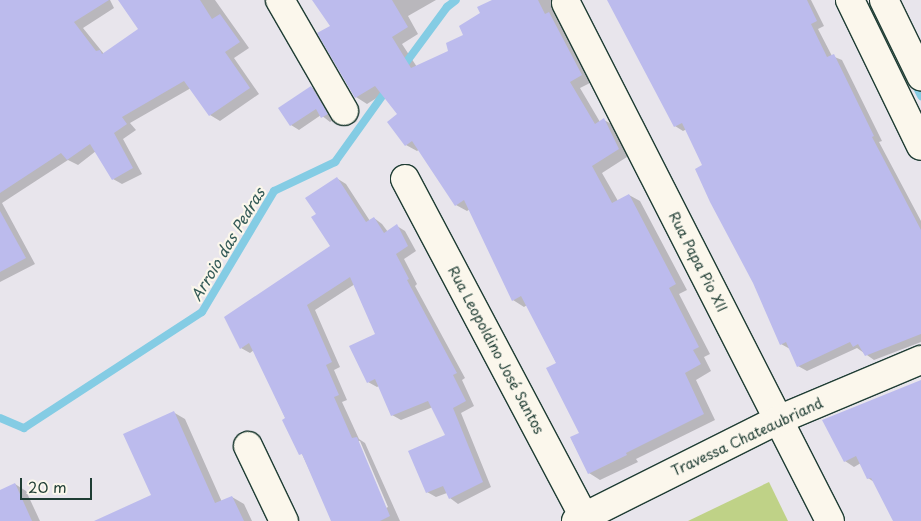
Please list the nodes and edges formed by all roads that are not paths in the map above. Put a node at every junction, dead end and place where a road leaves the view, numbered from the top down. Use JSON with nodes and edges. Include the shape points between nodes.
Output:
{"nodes":[{"id":1,"x":280,"y":0,"type":"edge"},
{"id":2,"x":850,"y":0,"type":"edge"},
{"id":3,"x":884,"y":0,"type":"edge"},
{"id":4,"x":566,"y":3,"type":"dead end"},
{"id":5,"x":921,"y":76,"type":"edge"},
{"id":6,"x":344,"y":111,"type":"dead end"},
{"id":7,"x":921,"y":146,"type":"edge"},
{"id":8,"x":405,"y":179,"type":"dead end"},
{"id":9,"x":921,"y":360,"type":"edge"},
{"id":10,"x":778,"y":420,"type":"junction"},
{"id":11,"x":248,"y":446,"type":"dead end"},
{"id":12,"x":582,"y":520,"type":"edge"},
{"id":13,"x":284,"y":521,"type":"edge"},
{"id":14,"x":830,"y":521,"type":"edge"}],
"edges":[{"from":1,"to":6,"type":"street"},
{"from":2,"to":7,"type":"street"},
{"from":3,"to":5,"type":"street"},
{"from":4,"to":10,"type":"street","name":"Rua Papa Pio XII"},
{"from":8,"to":12,"type":"street","name":"Rua Leopoldino José Santos"},
{"from":9,"to":10,"type":"street","name":"Travessa Chateaubriand"},
{"from":10,"to":12,"type":"street","name":"Travessa Chateaubriand"},
{"from":10,"to":14,"type":"street","name":"Rua Papa Pio XII"},
{"from":11,"to":13,"type":"street"}]}
